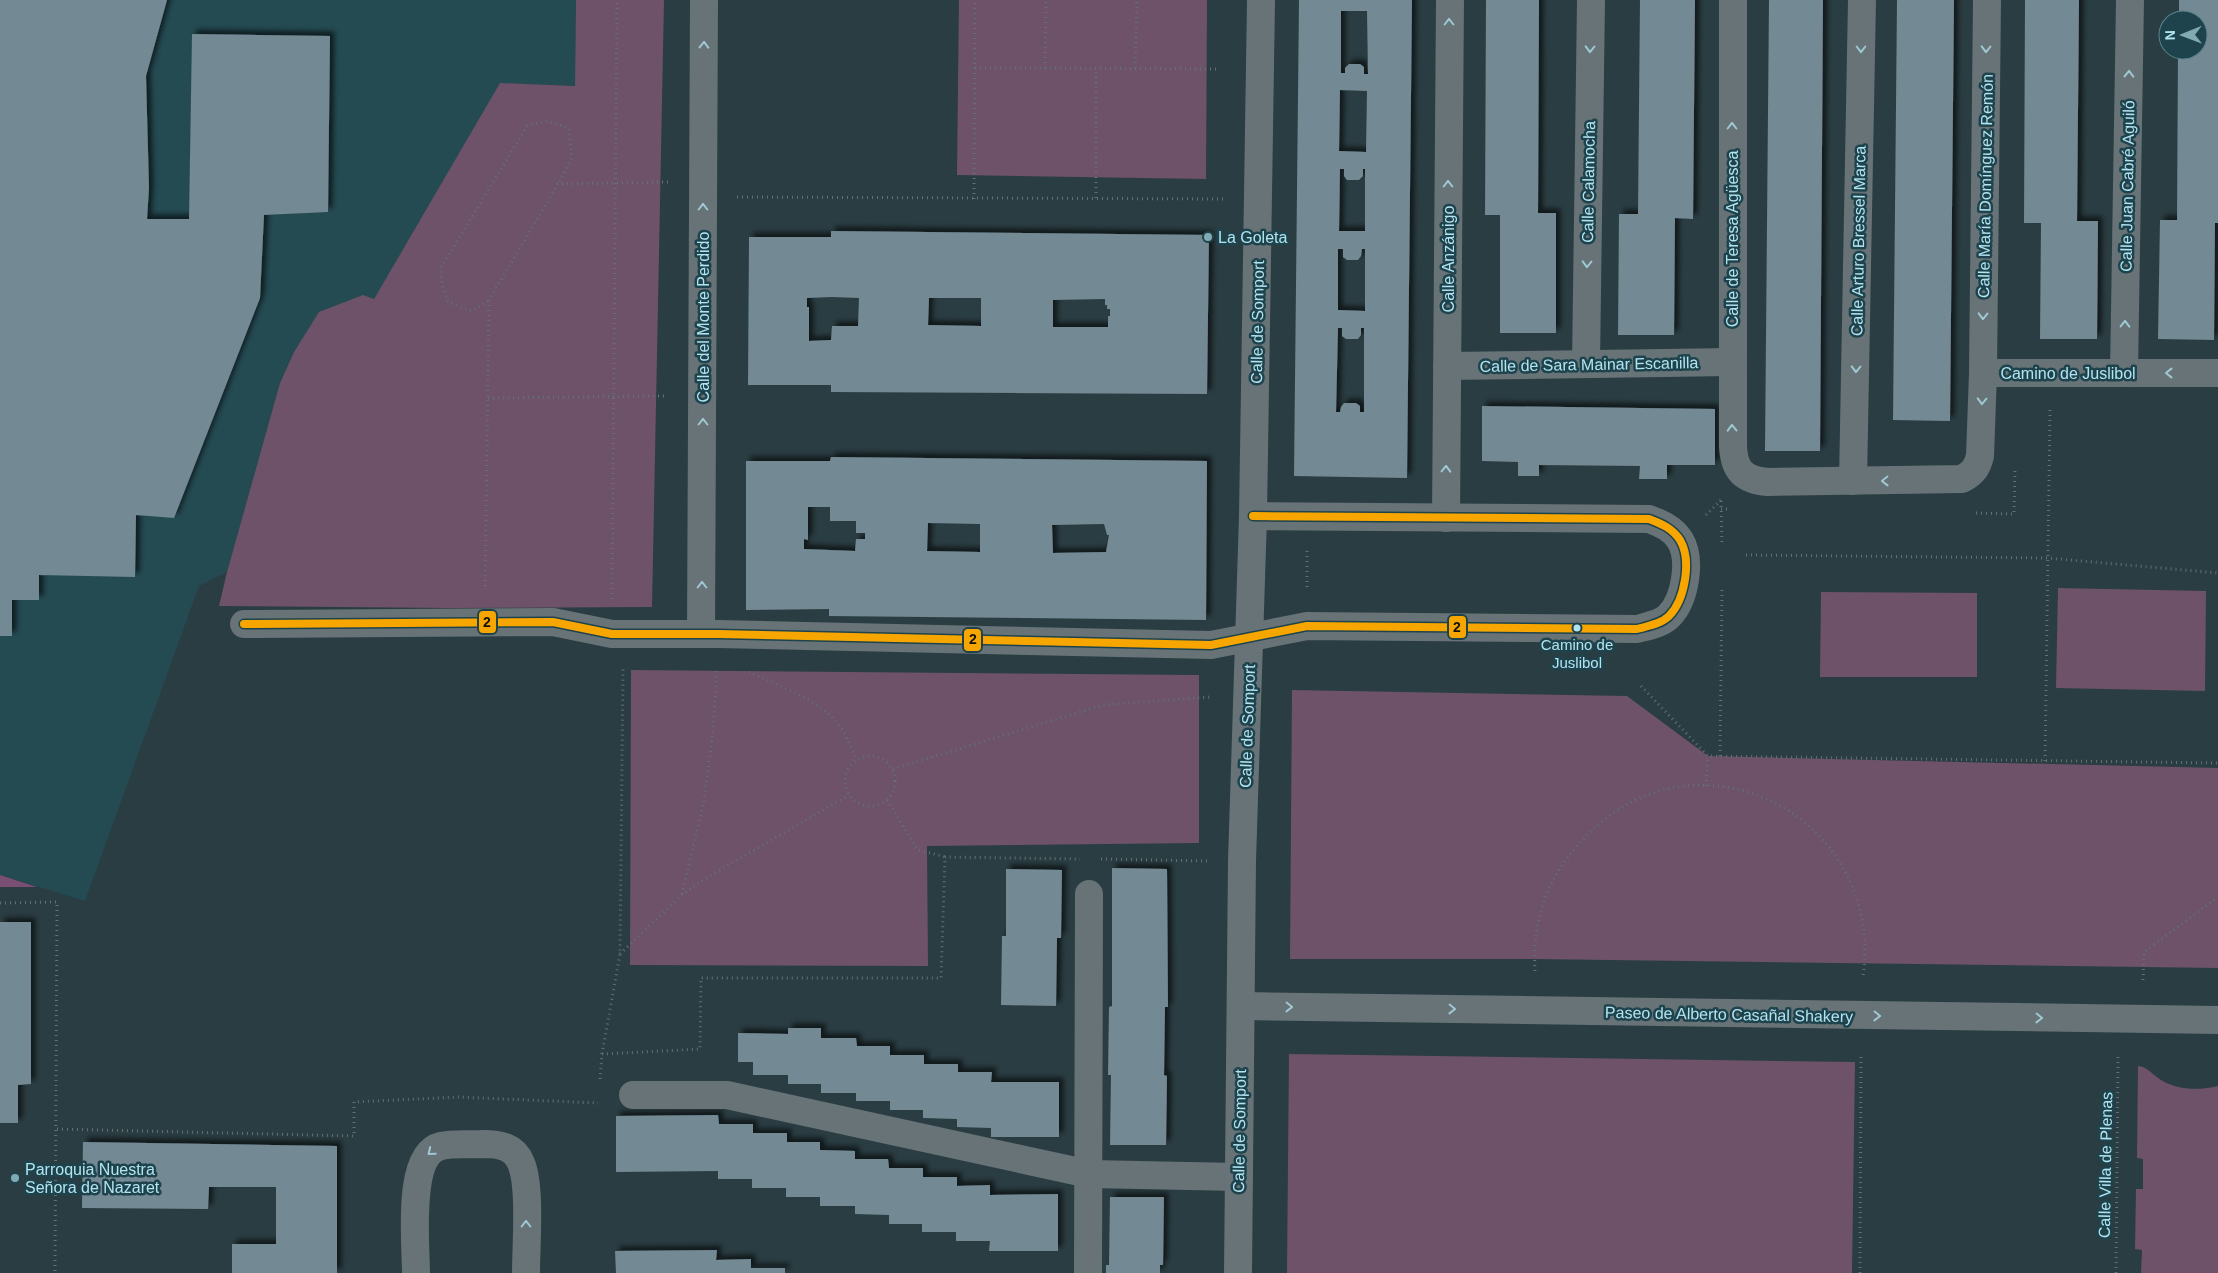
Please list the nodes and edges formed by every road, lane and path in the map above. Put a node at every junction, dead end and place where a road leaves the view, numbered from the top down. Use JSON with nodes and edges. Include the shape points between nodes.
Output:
{"nodes":[{"id":1,"x":617,"y":0,"type":"edge"},
{"id":2,"x":704,"y":0,"type":"edge"},
{"id":3,"x":975,"y":0,"type":"edge"},
{"id":4,"x":1046,"y":0,"type":"edge"},
{"id":5,"x":1137,"y":0,"type":"edge"},
{"id":6,"x":1262,"y":0,"type":"edge"},
{"id":7,"x":1450,"y":0,"type":"edge"},
{"id":8,"x":1591,"y":0,"type":"edge"},
{"id":9,"x":1733,"y":0,"type":"edge"},
{"id":10,"x":1862,"y":0,"type":"edge"},
{"id":11,"x":1987,"y":0,"type":"edge"},
{"id":12,"x":2130,"y":0,"type":"edge"},
{"id":13,"x":975,"y":68,"type":"junction"},
{"id":14,"x":1046,"y":68,"type":"junction"},
{"id":15,"x":1096,"y":68,"type":"junction"},
{"id":16,"x":1135,"y":68,"type":"junction"},
{"id":17,"x":1217,"y":69,"type":"dead end"},
{"id":18,"x":616,"y":183,"type":"junction"},
{"id":19,"x":558,"y":184,"type":"junction"},
{"id":20,"x":703,"y":189,"type":"junction"},
{"id":21,"x":974,"y":198,"type":"junction"},
{"id":22,"x":1096,"y":198,"type":"junction"},
{"id":23,"x":1259,"y":199,"type":"junction"},
{"id":24,"x":489,"y":300,"type":"junction"},
{"id":25,"x":1732,"y":362,"type":"junction"},
{"id":26,"x":1586,"y":364,"type":"junction"},
{"id":27,"x":1447,"y":366,"type":"junction"},
{"id":28,"x":1983,"y":372,"type":"junction"},
{"id":29,"x":2124,"y":373,"type":"junction"},
{"id":30,"x":2218,"y":373,"type":"edge"},
{"id":31,"x":614,"y":396,"type":"junction"},
{"id":32,"x":703,"y":396,"type":"junction"},
{"id":33,"x":488,"y":398,"type":"junction"},
{"id":34,"x":2050,"y":402,"type":"dead end"},
{"id":35,"x":1743,"y":474,"type":"joint"},
{"id":36,"x":1854,"y":481,"type":"junction"},
{"id":37,"x":1253,"y":516,"type":"junction"},
{"id":38,"x":1446,"y":518,"type":"junction"},
{"id":39,"x":1700,"y":521,"type":"dead end"},
{"id":40,"x":1722,"y":546,"type":"dead end"},
{"id":41,"x":1307,"y":547,"type":"dead end"},
{"id":42,"x":1746,"y":554,"type":"dead end"},
{"id":43,"x":2046,"y":558,"type":"junction"},
{"id":44,"x":2218,"y":573,"type":"edge"},
{"id":45,"x":1722,"y":584,"type":"dead end"},
{"id":46,"x":1307,"y":592,"type":"dead end"},
{"id":47,"x":485,"y":622,"type":"junction"},
{"id":48,"x":244,"y":624,"type":"dead end"},
{"id":49,"x":618,"y":634,"type":"junction"},
{"id":50,"x":1250,"y":637,"type":"junction"},
{"id":51,"x":712,"y":641,"type":"junction"},
{"id":52,"x":1641,"y":686,"type":"dead end"},
{"id":53,"x":1210,"y":697,"type":"dead end"},
{"id":54,"x":1708,"y":756,"type":"junction"},
{"id":55,"x":1720,"y":756,"type":"junction"},
{"id":56,"x":857,"y":760,"type":"junction"},
{"id":57,"x":2045,"y":761,"type":"junction"},
{"id":58,"x":2218,"y":763,"type":"edge"},
{"id":59,"x":892,"y":769,"type":"junction"},
{"id":60,"x":1706,"y":786,"type":"junction"},
{"id":61,"x":850,"y":796,"type":"junction"},
{"id":62,"x":887,"y":800,"type":"junction"},
{"id":63,"x":947,"y":857,"type":"junction"},
{"id":64,"x":1083,"y":859,"type":"dead end"},
{"id":65,"x":1092,"y":859,"type":"dead end"},
{"id":66,"x":1209,"y":860,"type":"dead end"},
{"id":67,"x":1089,"y":894,"type":"dead end"},
{"id":68,"x":682,"y":895,"type":"junction"},
{"id":69,"x":2218,"y":898,"type":"edge"},
{"id":70,"x":0,"y":902,"type":"edge"},
{"id":71,"x":620,"y":954,"type":"junction"},
{"id":72,"x":1535,"y":970,"type":"dead end"},
{"id":73,"x":1863,"y":976,"type":"dead end"},
{"id":74,"x":2143,"y":980,"type":"dead end"},
{"id":75,"x":1241,"y":1006,"type":"junction"},
{"id":76,"x":2218,"y":1020,"type":"edge"},
{"id":77,"x":1861,"y":1053,"type":"dead end"},
{"id":78,"x":602,"y":1054,"type":"junction"},
{"id":79,"x":2118,"y":1057,"type":"dead end"},
{"id":80,"x":600,"y":1087,"type":"dead end"},
{"id":81,"x":633,"y":1095,"type":"dead end"},
{"id":82,"x":599,"y":1096,"type":"dead end"},
{"id":83,"x":57,"y":1129,"type":"junction"},
{"id":84,"x":1089,"y":1174,"type":"junction"},
{"id":85,"x":1239,"y":1177,"type":"junction"},
{"id":86,"x":55,"y":1273,"type":"edge"},
{"id":87,"x":416,"y":1273,"type":"edge"},
{"id":88,"x":526,"y":1273,"type":"edge"},
{"id":89,"x":1088,"y":1273,"type":"edge"},
{"id":90,"x":1238,"y":1273,"type":"edge"},
{"id":91,"x":1860,"y":1273,"type":"edge"},
{"id":92,"x":2116,"y":1273,"type":"edge"}],
"edges":[{"from":1,"to":18,"type":"path"},
{"from":20,"to":2,"type":"street","name":"Calle del Monte Perdido","one_way":true},
{"from":3,"to":13,"type":"path"},
{"from":4,"to":14,"type":"path"},
{"from":5,"to":16,"type":"path"},
{"from":6,"to":23,"type":"street","name":"Calle de Somport"},
{"from":27,"to":7,"type":"street","name":"Calle Anzánigo","one_way":true},
{"from":8,"to":26,"type":"street","name":"Calle Calamocha","one_way":true},
{"from":25,"to":9,"type":"street","name":"Calle de Teresa Agüesca","one_way":true},
{"from":10,"to":36,"type":"street","name":"Calle Arturo Bressel Marca","one_way":true},
{"from":11,"to":28,"type":"street","name":"Calle María Domínguez Remón","one_way":true},
{"from":29,"to":12,"type":"street","name":"Calle Juan Cabré Aguiló","one_way":true},
{"from":13,"to":14,"type":"path"},
{"from":13,"to":21,"type":"path"},
{"from":14,"to":15,"type":"path"},
{"from":15,"to":16,"type":"path"},
{"from":15,"to":22,"type":"path"},
{"from":16,"to":17,"type":"path"},
{"from":18,"to":19,"type":"path"},
{"from":18,"to":20,"type":"path"},
{"from":18,"to":31,"type":"path"},
{"from":19,"to":24,"type":"path"},
{"from":19,"to":24,"type":"path","via":[[572,158],[569,128],[548,121],[527,126],[441,268],[448,302],[471,311]]},
{"from":20,"to":21,"type":"path"},
{"from":32,"to":20,"type":"street","name":"Calle del Monte Perdido","one_way":true},
{"from":21,"to":22,"type":"path"},
{"from":22,"to":23,"type":"path"},
{"from":23,"to":37,"type":"street","name":"Calle de Somport"},
{"from":24,"to":33,"type":"path"},
{"from":25,"to":26,"type":"street","name":"Calle de Sara Mainar Escanilla"},
{"from":35,"to":25,"type":"street","name":"Calle de Teresa Agüesca","one_way":true,"via":[[1734,460]]},
{"from":26,"to":27,"type":"street","name":"Calle de Sara Mainar Escanilla"},
{"from":38,"to":27,"type":"street","name":"Calle Anzánigo","one_way":true},
{"from":28,"to":29,"type":"street","name":"Camino de Juslibol"},
{"from":28,"to":36,"type":"street","name":"Camino de Juslibol","one_way":true,"via":[[1980,456],[1971,474],[1953,480]]},
{"from":30,"to":29,"type":"street","name":"Camino de Juslibol","one_way":true},
{"from":31,"to":32,"type":"path"},
{"from":31,"to":33,"type":"path"},
{"from":31,"to":49,"type":"path"},
{"from":51,"to":32,"type":"street","name":"Calle del Monte Perdido","one_way":true},
{"from":33,"to":47,"type":"path"},
{"from":34,"to":43,"type":"path"},
{"from":35,"to":36,"type":"street","name":"Camino de Juslibol","via":[[1756,481]]},
{"from":37,"to":38,"type":"street"},
{"from":37,"to":50,"type":"street","name":"Calle de Somport"},
{"from":38,"to":50,"type":"street","via":[[1649,519],[1668,526],[1680,541],[1685,560],[1685,585],[1679,603],[1668,616],[1637,629],[1307,626]]},
{"from":39,"to":40,"type":"path","via":[[1721,500]]},
{"from":41,"to":46,"type":"path"},
{"from":42,"to":43,"type":"path"},
{"from":43,"to":44,"type":"path"},
{"from":43,"to":57,"type":"path"},
{"from":45,"to":55,"type":"path"},
{"from":47,"to":48,"type":"street"},
{"from":47,"to":49,"type":"street","via":[[553,622]]},
{"from":49,"to":51,"type":"street"},
{"from":49,"to":71,"type":"path"},
{"from":50,"to":51,"type":"street","via":[[1210,645]]},
{"from":50,"to":75,"type":"street","name":"Calle de Somport","via":[[1242,861]]},
{"from":51,"to":56,"type":"path","via":[[828,713],[840,726]]},
{"from":51,"to":68,"type":"path","via":[[713,730],[704,800]]},
{"from":52,"to":54,"type":"path"},
{"from":53,"to":59,"type":"path","via":[[1103,705]]},
{"from":54,"to":55,"type":"path"},
{"from":54,"to":60,"type":"path"},
{"from":55,"to":57,"type":"path"},
{"from":56,"to":59,"type":"path","via":[[864,756],[881,758]]},
{"from":56,"to":61,"type":"path","via":[[845,780]]},
{"from":57,"to":58,"type":"path"},
{"from":59,"to":62,"type":"path","via":[[896,786]]},
{"from":60,"to":72,"type":"path","via":[[1679,787],[1637,800],[1611,814],[1583,839],[1556,872],[1545,896],[1536,927]]},
{"from":60,"to":73,"type":"path","via":[[1743,791],[1774,803],[1809,826],[1828,845],[1845,871],[1863,917]]},
{"from":61,"to":62,"type":"path","via":[[856,802],[872,807]]},
{"from":61,"to":68,"type":"path"},
{"from":62,"to":63,"type":"path","via":[[918,850]]},
{"from":63,"to":64,"type":"path"},
{"from":63,"to":78,"type":"path","via":[[941,978],[701,978],[700,1049]]},
{"from":65,"to":66,"type":"path"},
{"from":67,"to":84,"type":"street"},
{"from":68,"to":71,"type":"path"},
{"from":69,"to":74,"type":"path","via":[[2144,952]]},
{"from":70,"to":83,"type":"path","via":[[57,902]]},
{"from":71,"to":78,"type":"path"},
{"from":75,"to":76,"type":"street","name":"Paseo de Alberto Casañal Shakery","one_way":true},
{"from":75,"to":85,"type":"street","name":"Calle de Somport"},
{"from":77,"to":91,"type":"path"},
{"from":78,"to":80,"type":"path"},
{"from":79,"to":92,"type":"path","name":"Calle Villa de Plenas"},
{"from":81,"to":84,"type":"street","via":[[727,1095]]},
{"from":82,"to":83,"type":"path","via":[[598,1104],[458,1097],[354,1102],[354,1136]]},
{"from":83,"to":86,"type":"path"},
{"from":84,"to":85,"type":"street"},
{"from":84,"to":89,"type":"street"},
{"from":85,"to":90,"type":"street","name":"Calle de Somport"},
{"from":88,"to":87,"type":"street","one_way":true,"via":[[526,1176],[520,1160],[509,1148],[497,1144],[440,1146],[428,1153],[421,1164],[416,1181]]}]}
